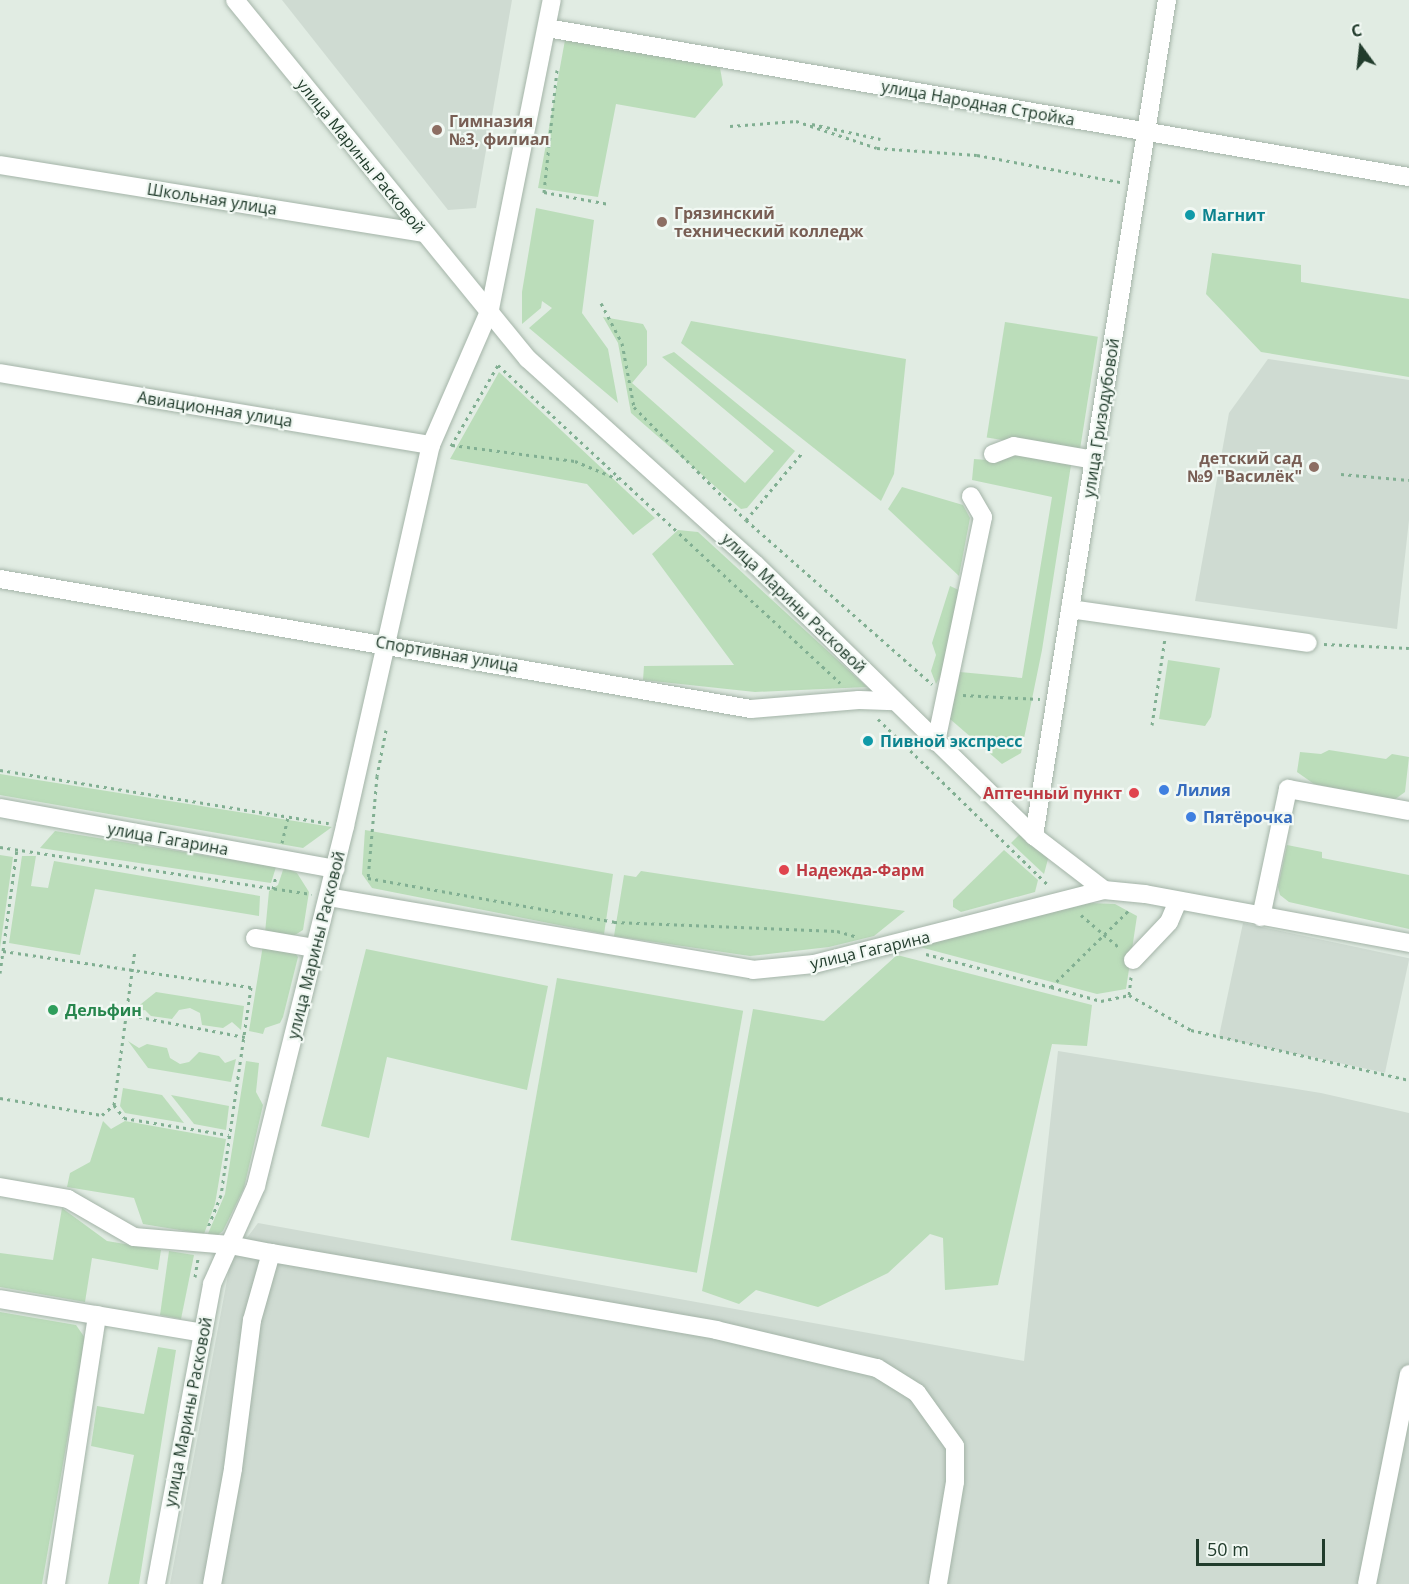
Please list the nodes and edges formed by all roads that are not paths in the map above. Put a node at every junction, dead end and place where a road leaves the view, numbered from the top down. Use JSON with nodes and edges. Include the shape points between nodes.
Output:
{"nodes":[{"id":1,"x":235,"y":0,"type":"edge"},
{"id":2,"x":552,"y":0,"type":"edge"},
{"id":3,"x":1167,"y":0,"type":"edge"},
{"id":4,"x":547,"y":28,"type":"junction"},
{"id":5,"x":1146,"y":132,"type":"junction"},
{"id":6,"x":0,"y":165,"type":"edge"},
{"id":7,"x":1409,"y":177,"type":"edge"},
{"id":8,"x":424,"y":233,"type":"junction"},
{"id":9,"x":490,"y":309,"type":"junction"},
{"id":10,"x":0,"y":373,"type":"edge"},
{"id":11,"x":431,"y":445,"type":"junction"},
{"id":12,"x":993,"y":454,"type":"dead end"},
{"id":13,"x":1094,"y":460,"type":"junction"},
{"id":14,"x":971,"y":496,"type":"dead end"},
{"id":15,"x":0,"y":579,"type":"edge"},
{"id":16,"x":1070,"y":609,"type":"junction"},
{"id":17,"x":1308,"y":643,"type":"road end"},
{"id":18,"x":388,"y":644,"type":"junction"},
{"id":19,"x":895,"y":701,"type":"junction"},
{"id":20,"x":936,"y":742,"type":"junction"},
{"id":21,"x":0,"y":808,"type":"edge"},
{"id":22,"x":1409,"y":808,"type":"edge"},
{"id":23,"x":1034,"y":836,"type":"junction"},
{"id":24,"x":335,"y":869,"type":"junction"},
{"id":25,"x":1104,"y":890,"type":"junction"},
{"id":26,"x":328,"y":897,"type":"junction"},
{"id":27,"x":1177,"y":903,"type":"junction"},
{"id":28,"x":1261,"y":918,"type":"junction"},
{"id":29,"x":255,"y":938,"type":"dead end"},
{"id":30,"x":1409,"y":943,"type":"edge"},
{"id":31,"x":315,"y":948,"type":"junction"},
{"id":32,"x":1133,"y":960,"type":"road end"},
{"id":33,"x":0,"y":1187,"type":"edge"},
{"id":34,"x":230,"y":1245,"type":"junction"},
{"id":35,"x":271,"y":1254,"type":"junction"},
{"id":36,"x":0,"y":1299,"type":"edge"},
{"id":37,"x":97,"y":1315,"type":"junction"},
{"id":38,"x":203,"y":1333,"type":"junction"},
{"id":39,"x":1409,"y":1374,"type":"edge"},
{"id":40,"x":56,"y":1584,"type":"edge"},
{"id":41,"x":156,"y":1584,"type":"edge"},
{"id":42,"x":212,"y":1584,"type":"edge"},
{"id":43,"x":938,"y":1584,"type":"edge"},
{"id":44,"x":1367,"y":1584,"type":"edge"}],
"edges":[{"from":1,"to":8,"type":"street","name":"улица Марины Расковой"},
{"from":2,"to":4,"type":"street","name":"улица Марины Расковой"},
{"from":3,"to":5,"type":"street","name":"улица Гризодубовой"},
{"from":4,"to":5,"type":"street","name":"улица Народная Стройка"},
{"from":4,"to":9,"type":"street","name":"улица Марины Расковой"},
{"from":5,"to":7,"type":"street","name":"улица Народная Стройка"},
{"from":5,"to":13,"type":"street","name":"улица Гризодубовой"},
{"from":6,"to":8,"type":"street","name":"Школьная улица"},
{"from":8,"to":9,"type":"street","name":"улица Марины Расковой"},
{"from":9,"to":11,"type":"street","name":"улица Марины Расковой"},
{"from":9,"to":19,"type":"street","name":"улица Марины Расковой","via":[[528,359],[755,564]]},
{"from":10,"to":11,"type":"street","name":"Авиационная улица"},
{"from":11,"to":18,"type":"street","name":"улица Марины Расковой"},
{"from":12,"to":13,"type":"street","via":[[1014,447]]},
{"from":13,"to":16,"type":"street","name":"улица Гризодубовой"},
{"from":14,"to":20,"type":"street","via":[[982,517]]},
{"from":15,"to":18,"type":"street","name":"Спортивная улица"},
{"from":16,"to":17,"type":"street"},
{"from":16,"to":23,"type":"street","name":"улица Гризодубовой"},
{"from":18,"to":19,"type":"street","name":"Спортивная улица","via":[[751,709]]},
{"from":18,"to":24,"type":"street","name":"улица Марины Расковой"},
{"from":19,"to":20,"type":"street","name":"улица Марины Расковой"},
{"from":20,"to":23,"type":"street","name":"улица Марины Расковой"},
{"from":21,"to":24,"type":"street","name":"улица Гагарина"},
{"from":22,"to":28,"type":"street","via":[[1288,789]]},
{"from":23,"to":25,"type":"street","name":"улица Марины Расковой"},
{"from":24,"to":26,"type":"street","name":"улица Марины Расковой"},
{"from":25,"to":26,"type":"street","name":"улица Гагарина","via":[[893,946],[814,964],[753,970]]},
{"from":25,"to":27,"type":"street","name":"улица Гагарина","via":[[1145,894]]},
{"from":26,"to":31,"type":"street","name":"улица Марины Расковой"},
{"from":27,"to":28,"type":"street","name":"улица Гагарина"},
{"from":27,"to":32,"type":"street","via":[[1169,922]]},
{"from":28,"to":30,"type":"street","name":"улица Гагарина"},
{"from":29,"to":31,"type":"street"},
{"from":31,"to":34,"type":"street","name":"улица Марины Расковой","via":[[256,1186]]},
{"from":33,"to":34,"type":"street","via":[[68,1198],[134,1237]]},
{"from":34,"to":35,"type":"street"},
{"from":34,"to":38,"type":"street","name":"улица Марины Расковой","via":[[212,1284]]},
{"from":35,"to":42,"type":"street","via":[[252,1320],[233,1469]]},
{"from":35,"to":43,"type":"street","via":[[716,1330],[877,1368],[917,1393],[955,1446],[955,1482]]},
{"from":36,"to":37,"type":"street"},
{"from":37,"to":38,"type":"street"},
{"from":37,"to":40,"type":"street"},
{"from":38,"to":41,"type":"street","name":"улица Марины Расковой"},
{"from":39,"to":44,"type":"street"}]}
